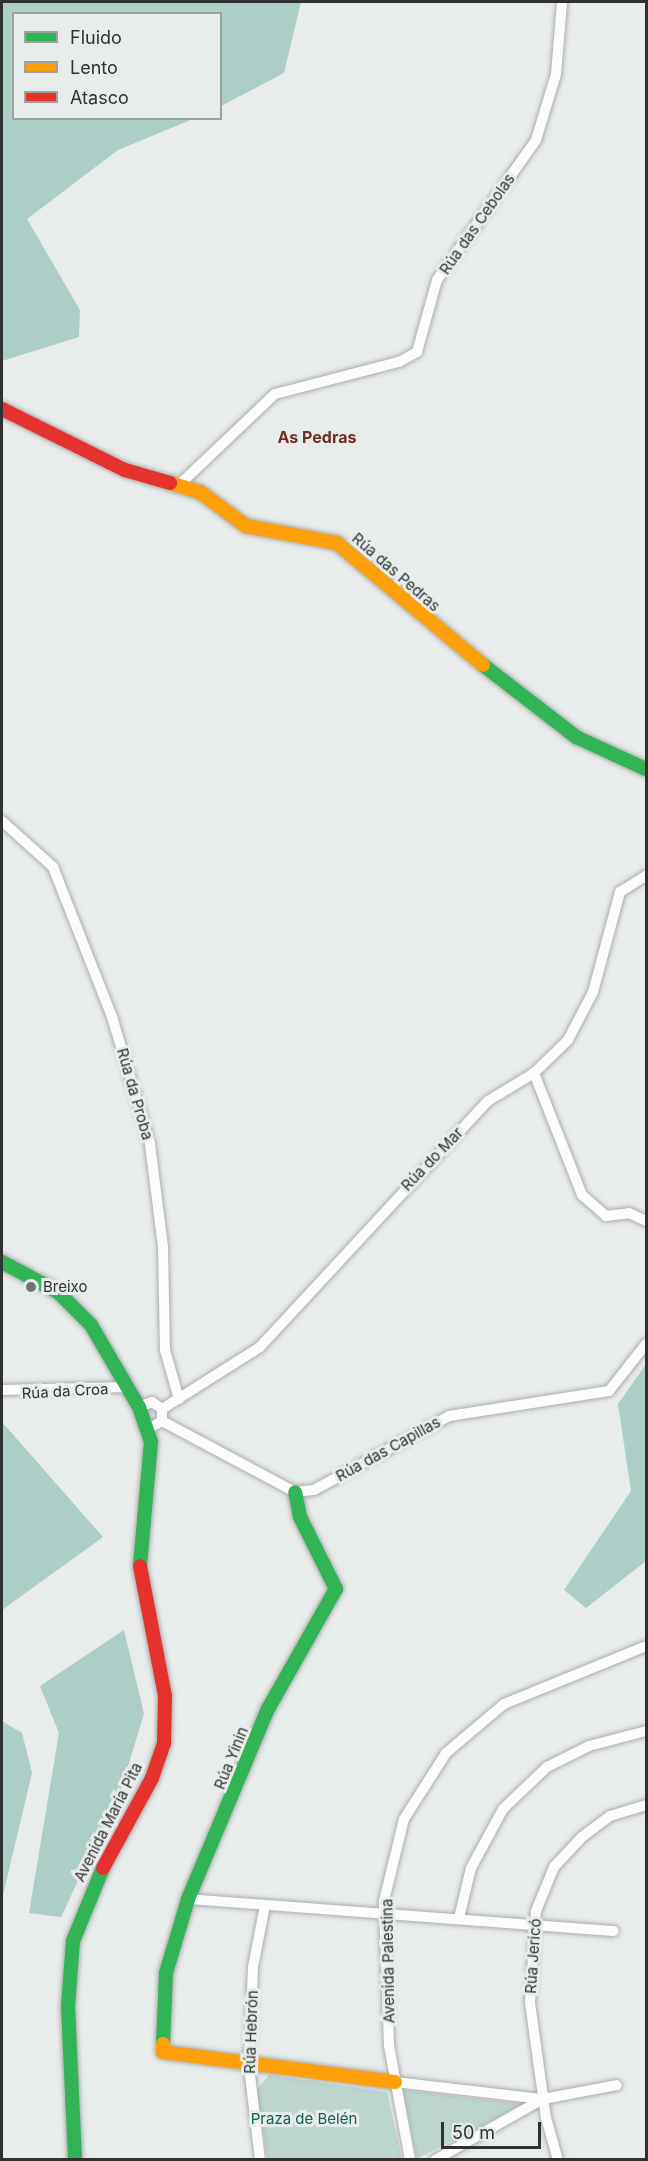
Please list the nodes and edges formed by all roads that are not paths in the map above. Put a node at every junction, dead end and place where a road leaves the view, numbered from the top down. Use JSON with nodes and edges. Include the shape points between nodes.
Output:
{"nodes":[{"id":1,"x":562,"y":2,"type":"edge"},
{"id":2,"x":2,"y":409,"type":"edge"},
{"id":3,"x":179,"y":485,"type":"junction"},
{"id":4,"x":646,"y":769,"type":"edge"},
{"id":5,"x":2,"y":821,"type":"edge"},
{"id":6,"x":646,"y":876,"type":"edge"},
{"id":7,"x":534,"y":1073,"type":"junction"},
{"id":8,"x":646,"y":1221,"type":"edge"},
{"id":9,"x":2,"y":1262,"type":"edge"},
{"id":10,"x":646,"y":1344,"type":"edge"},
{"id":11,"x":129,"y":1388,"type":"junction"},
{"id":12,"x":2,"y":1390,"type":"edge"},
{"id":13,"x":179,"y":1399,"type":"junction"},
{"id":14,"x":139,"y":1407,"type":"junction"},
{"id":15,"x":162,"y":1415,"type":"junction"},
{"id":16,"x":148,"y":1429,"type":"junction"},
{"id":17,"x":295,"y":1492,"type":"junction"},
{"id":18,"x":646,"y":1646,"type":"edge"},
{"id":19,"x":646,"y":1731,"type":"edge"},
{"id":20,"x":646,"y":1804,"type":"edge"},
{"id":21,"x":188,"y":1899,"type":"junction"},
{"id":22,"x":265,"y":1905,"type":"junction"},
{"id":23,"x":385,"y":1914,"type":"junction"},
{"id":24,"x":459,"y":1918,"type":"junction"},
{"id":25,"x":533,"y":1926,"type":"junction"},
{"id":26,"x":615,"y":1931,"type":"dead end"},
{"id":27,"x":249,"y":2066,"type":"junction"},
{"id":28,"x":395,"y":2082,"type":"junction"},
{"id":29,"x":617,"y":2085,"type":"dead end"},
{"id":30,"x":543,"y":2099,"type":"junction"},
{"id":31,"x":75,"y":2160,"type":"edge"},
{"id":32,"x":260,"y":2160,"type":"edge"},
{"id":33,"x":410,"y":2160,"type":"edge"},
{"id":34,"x":435,"y":2160,"type":"edge"},
{"id":35,"x":558,"y":2160,"type":"edge"}],
"edges":[{"from":1,"to":3,"type":"street","name":"Rúa das Cebolas","via":[[556,74],[536,140],[437,280],[417,352],[399,362],[275,394]]},
{"from":2,"to":3,"type":"street","name":"Rúa das Pedras","via":[[125,470]]},
{"from":3,"to":4,"type":"street","name":"Rúa das Pedras","via":[[200,492],[246,526],[337,543],[533,707],[576,737]]},
{"from":5,"to":13,"type":"street","name":"Rúa da Proba","via":[[53,867],[112,1017],[150,1144],[163,1247],[165,1350]]},
{"from":6,"to":7,"type":"street","name":"Rúa do Mar","via":[[620,892],[593,992],[568,1040]]},
{"from":7,"to":8,"type":"street","via":[[582,1195],[606,1216],[629,1213]]},
{"from":7,"to":13,"type":"street","name":"Rúa do Mar","via":[[488,1101],[260,1347]]},
{"from":9,"to":11,"type":"street","name":"Avenida María Pita","via":[[33,1276],[75,1308]]},
{"from":10,"to":17,"type":"street","name":"Rúa das Capillas","via":[[609,1391],[449,1416],[314,1490]]},
{"from":11,"to":12,"type":"street","name":"Rúa da Croa"},
{"from":11,"to":14,"type":"street","name":"Avenida María Pita"},
{"from":13,"to":15,"type":"street","name":"Rúa do Mar"},
{"from":14,"to":15,"type":"street","via":[[152,1402]]},
{"from":14,"to":16,"type":"street","name":"Avenida María Pita"},
{"from":15,"to":16,"type":"street","name":"Rúa do Mar"},
{"from":15,"to":17,"type":"street"},
{"from":16,"to":31,"type":"street","name":"Avenida María Pita","via":[[152,1459],[140,1571],[165,1696],[164,1743],[152,1778],[89,1895],[73,1941],[68,2006]]},
{"from":17,"to":21,"type":"street","name":"Rúa Yinin","via":[[300,1517],[336,1589],[268,1709]]},
{"from":18,"to":23,"type":"street","name":"Avenida Palestina","via":[[504,1704],[446,1753],[404,1819]]},
{"from":19,"to":24,"type":"street","via":[[589,1746],[547,1767],[503,1809],[471,1868]]},
{"from":20,"to":25,"type":"street","name":"Rúa Jericó","via":[[610,1816],[582,1837],[554,1867]]},
{"from":21,"to":22,"type":"street"},
{"from":21,"to":27,"type":"street","name":"Rúa Yinin","via":[[166,1973],[163,2052]]},
{"from":22,"to":23,"type":"street"},
{"from":22,"to":27,"type":"street","name":"Rúa Hebrón","via":[[253,1967]]},
{"from":23,"to":24,"type":"street"},
{"from":23,"to":28,"type":"street","name":"Avenida Palestina"},
{"from":24,"to":25,"type":"street"},
{"from":25,"to":26,"type":"street"},
{"from":25,"to":30,"type":"street","name":"Rúa Jericó","via":[[530,2003]]},
{"from":27,"to":28,"type":"street"},
{"from":27,"to":32,"type":"street","name":"Rúa Hebrón"},
{"from":28,"to":30,"type":"street"},
{"from":28,"to":33,"type":"street","name":"Avenida Palestina"},
{"from":29,"to":30,"type":"street"},
{"from":30,"to":34,"type":"street"},
{"from":30,"to":35,"type":"street","name":"Rúa Jericó"}]}
